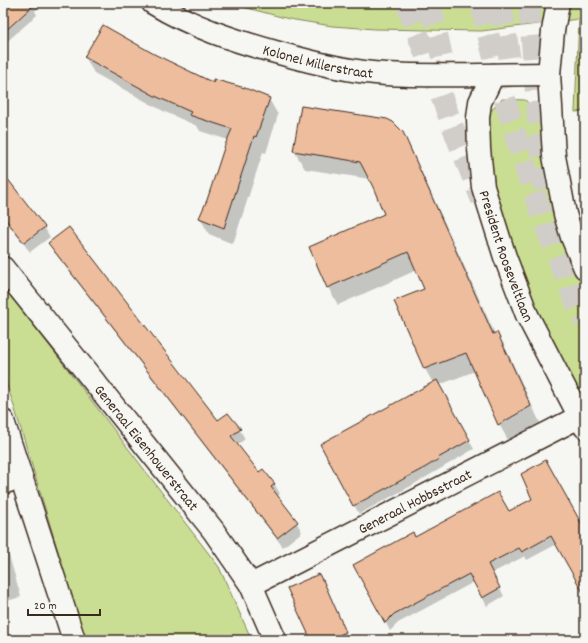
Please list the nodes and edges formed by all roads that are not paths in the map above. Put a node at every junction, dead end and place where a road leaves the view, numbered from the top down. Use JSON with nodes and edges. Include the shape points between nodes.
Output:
{"nodes":[{"id":1,"x":153,"y":3,"type":"edge"},
{"id":2,"x":558,"y":3,"type":"edge"},
{"id":3,"x":549,"y":74,"type":"junction"},
{"id":4,"x":493,"y":75,"type":"junction"},
{"id":5,"x":3,"y":268,"type":"edge"},
{"id":6,"x":585,"y":268,"type":"edge"},
{"id":7,"x":3,"y":422,"type":"edge"},
{"id":8,"x":582,"y":422,"type":"edge"},
{"id":9,"x":12,"y":480,"type":"edge"},
{"id":10,"x":251,"y":585,"type":"junction"},
{"id":11,"x":272,"y":639,"type":"edge"},
{"id":12,"x":74,"y":640,"type":"edge"}],
"edges":[{"from":1,"to":4,"type":"street","name":"Kolonel Millerstraat","via":[[195,25],[244,44],[341,68],[385,74]]},
{"from":2,"to":3,"type":"street"},
{"from":3,"to":4,"type":"street","name":"Kolonel Millerstraat"},
{"from":3,"to":6,"type":"street","via":[[554,156],[560,192],[572,237]]},
{"from":4,"to":8,"type":"street","name":"President Rooseveltlaan","via":[[480,102],[478,118],[483,187],[527,315]]},
{"from":5,"to":10,"type":"street","name":"Generaal Eisenhowerstraat","via":[[194,506]]},
{"from":7,"to":9,"type":"street"},
{"from":8,"to":10,"type":"street","name":"Generaal Hobbsstraat"},
{"from":9,"to":12,"type":"street"},
{"from":10,"to":11,"type":"street","name":"Generaal Eisenhowerstraat"}]}
